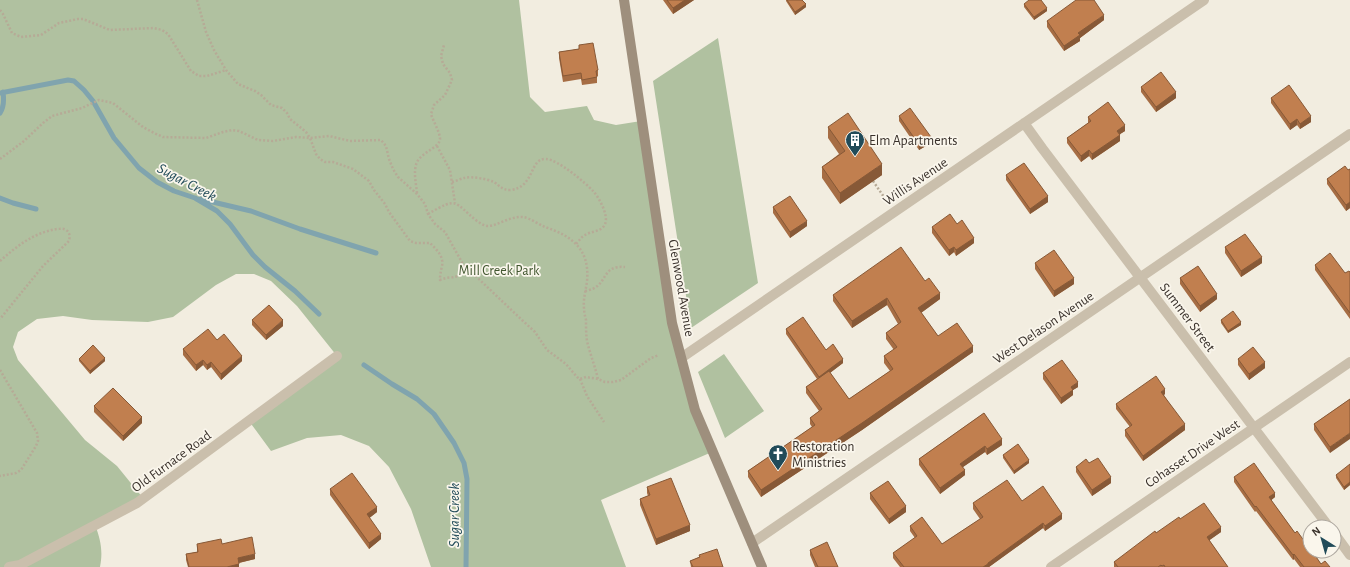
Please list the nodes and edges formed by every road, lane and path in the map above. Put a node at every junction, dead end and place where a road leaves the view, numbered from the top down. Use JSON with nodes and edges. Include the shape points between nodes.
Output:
{"nodes":[{"id":1,"x":197,"y":0,"type":"edge"},
{"id":2,"x":624,"y":0,"type":"edge"},
{"id":3,"x":1204,"y":0,"type":"edge"},
{"id":4,"x":0,"y":10,"type":"edge"},
{"id":5,"x":444,"y":45,"type":"dead end"},
{"id":6,"x":226,"y":70,"type":"junction"},
{"id":7,"x":1024,"y":123,"type":"junction"},
{"id":8,"x":1350,"y":134,"type":"edge"},
{"id":9,"x":310,"y":138,"type":"junction"},
{"id":10,"x":437,"y":146,"type":"junction"},
{"id":11,"x":0,"y":159,"type":"edge"},
{"id":12,"x":873,"y":181,"type":"edge"},
{"id":13,"x":452,"y":182,"type":"junction"},
{"id":14,"x":417,"y":194,"type":"junction"},
{"id":15,"x":884,"y":197,"type":"dead end"},
{"id":16,"x":455,"y":203,"type":"junction"},
{"id":17,"x":428,"y":214,"type":"junction"},
{"id":18,"x":576,"y":244,"type":"junction"},
{"id":19,"x":0,"y":261,"type":"edge"},
{"id":20,"x":463,"y":264,"type":"junction"},
{"id":21,"x":625,"y":267,"type":"dead end"},
{"id":22,"x":1140,"y":277,"type":"junction"},
{"id":23,"x":585,"y":291,"type":"junction"},
{"id":24,"x":0,"y":319,"type":"edge"},
{"id":25,"x":659,"y":355,"type":"dead end"},
{"id":26,"x":337,"y":356,"type":"dead end"},
{"id":27,"x":681,"y":358,"type":"junction"},
{"id":28,"x":1350,"y":362,"type":"edge"},
{"id":29,"x":0,"y":370,"type":"edge"},
{"id":30,"x":580,"y":379,"type":"junction"},
{"id":31,"x":598,"y":379,"type":"junction"},
{"id":32,"x":604,"y":422,"type":"dead end"},
{"id":33,"x":1254,"y":428,"type":"junction"},
{"id":34,"x":0,"y":476,"type":"edge"},
{"id":35,"x":1323,"y":519,"type":"edge"},
{"id":36,"x":752,"y":543,"type":"junction"},
{"id":37,"x":1342,"y":544,"type":"edge"},
{"id":38,"x":1350,"y":555,"type":"edge"},
{"id":39,"x":24,"y":566,"type":"edge"},
{"id":40,"x":9,"y":567,"type":"edge"},
{"id":41,"x":762,"y":567,"type":"edge"},
{"id":42,"x":1051,"y":567,"type":"edge"}],
"edges":[{"from":1,"to":6,"type":"path","via":[[206,32]]},
{"from":2,"to":27,"type":"main road","name":"Glenwood Avenue","via":[[672,323]]},
{"from":3,"to":7,"type":"street","name":"Willis Avenue"},
{"from":4,"to":6,"type":"path","via":[[12,33],[21,38],[40,35],[59,23],[78,19],[110,30],[162,30],[168,34],[191,71],[199,76],[207,76]]},
{"from":5,"to":10,"type":"path","via":[[441,56],[452,80],[445,95],[434,105],[431,114],[440,137]]},
{"from":6,"to":9,"type":"path","via":[[238,84],[261,95],[271,106],[282,108]]},
{"from":7,"to":22,"type":"street","name":"Summer Street"},
{"from":7,"to":27,"type":"street","name":"Willis Avenue"},
{"from":8,"to":22,"type":"street","name":"West Delason Avenue"},
{"from":9,"to":11,"type":"path","via":[[258,140],[232,130],[206,138],[163,137],[143,127],[113,103],[98,100],[87,107],[52,116]]},
{"from":9,"to":14,"type":"path","via":[[329,136],[350,140],[381,140],[386,146],[398,177]]},
{"from":9,"to":20,"type":"path","via":[[320,159],[353,169],[369,181],[410,241],[430,243],[437,250],[443,264],[440,280],[460,275]]},
{"from":10,"to":13,"type":"path","via":[[450,170]]},
{"from":10,"to":14,"type":"path","via":[[422,155],[417,162]]},
{"from":12,"to":15,"type":"path"},
{"from":13,"to":16,"type":"path"},
{"from":13,"to":18,"type":"path","via":[[475,178],[494,182],[509,190],[527,182],[538,162],[544,158],[553,160],[593,190],[602,203],[606,217],[604,227],[585,234]]},
{"from":14,"to":17,"type":"path","via":[[425,204]]},
{"from":16,"to":17,"type":"path","via":[[449,203]]},
{"from":16,"to":18,"type":"path","via":[[483,225],[524,217],[564,234]]},
{"from":17,"to":20,"type":"path","via":[[445,232]]},
{"from":18,"to":23,"type":"path","via":[[586,261],[588,272]]},
{"from":19,"to":24,"type":"path","via":[[28,238],[63,228],[69,233],[69,241],[43,266]]},
{"from":20,"to":30,"type":"path","via":[[535,332],[547,350]]},
{"from":21,"to":23,"type":"path","via":[[613,267],[598,286]]},
{"from":22,"to":33,"type":"street","name":"Summer Street"},
{"from":22,"to":36,"type":"street","name":"West Delason Avenue"},
{"from":23,"to":31,"type":"path","via":[[587,340]]},
{"from":25,"to":31,"type":"path","via":[[645,361],[620,380],[605,382]]},
{"from":26,"to":39,"type":"street","name":"Old Furnace Road","via":[[137,503]]},
{"from":27,"to":36,"type":"main road","name":"Glenwood Avenue","via":[[695,410]]},
{"from":28,"to":33,"type":"street","name":"Cohasset Drive West"},
{"from":29,"to":34,"type":"path","via":[[37,433],[38,441],[20,470]]},
{"from":30,"to":31,"type":"path"},
{"from":30,"to":32,"type":"path"},
{"from":33,"to":35,"type":"street","name":"Summer Street"},
{"from":33,"to":42,"type":"street","name":"Cohasset Drive West"},
{"from":36,"to":41,"type":"main road","name":"Glenwood Avenue"},
{"from":37,"to":38,"type":"street"},
{"from":39,"to":40,"type":"street","name":"Old Furnace Road"}]}
